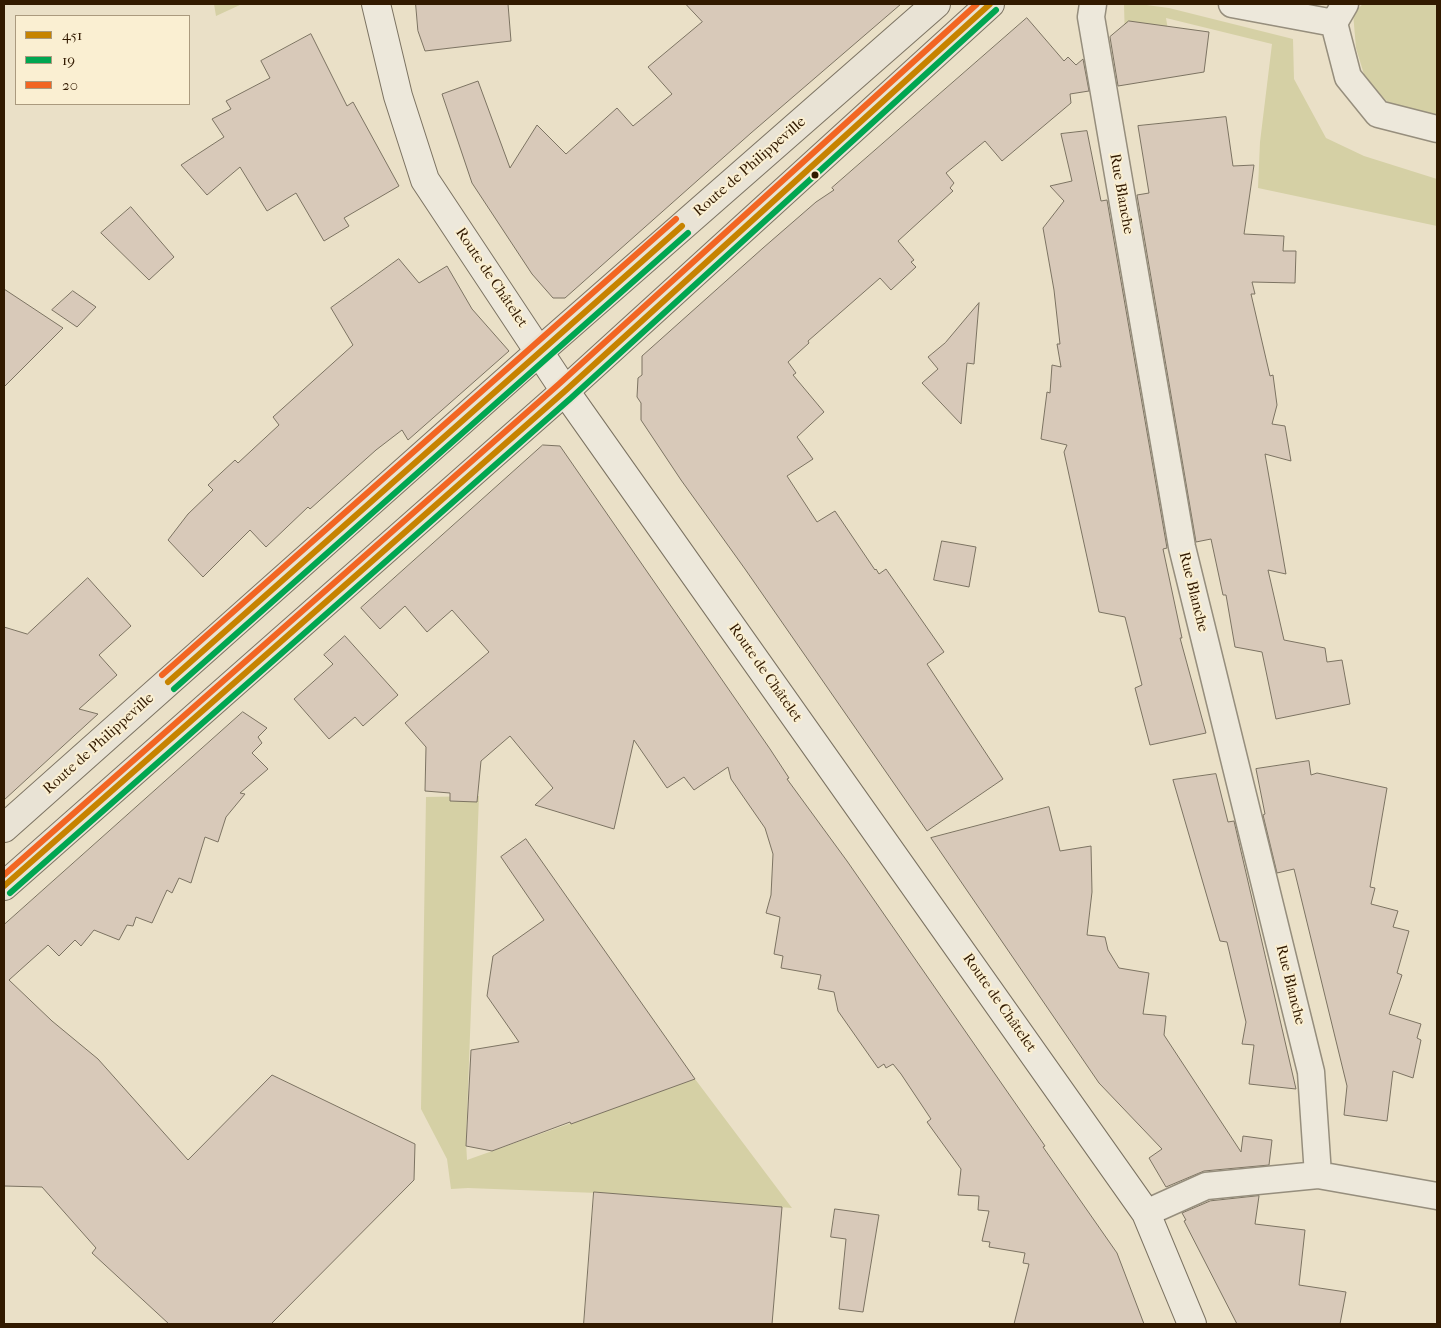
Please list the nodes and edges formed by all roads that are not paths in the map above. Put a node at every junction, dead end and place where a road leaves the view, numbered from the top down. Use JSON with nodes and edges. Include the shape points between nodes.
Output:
{"nodes":[{"id":1,"x":376,"y":4,"type":"edge"},
{"id":2,"x":936,"y":4,"type":"edge"},
{"id":3,"x":990,"y":4,"type":"edge"},
{"id":4,"x":1093,"y":4,"type":"edge"},
{"id":5,"x":1232,"y":4,"type":"edge"},
{"id":6,"x":1339,"y":13,"type":"edge"},
{"id":7,"x":1437,"y":129,"type":"edge"},
{"id":8,"x":540,"y":350,"type":"junction"},
{"id":9,"x":565,"y":391,"type":"junction"},
{"id":10,"x":4,"y":828,"type":"edge"},
{"id":11,"x":4,"y":886,"type":"edge"},
{"id":12,"x":1318,"y":1175,"type":"junction"},
{"id":13,"x":1437,"y":1196,"type":"edge"},
{"id":14,"x":1146,"y":1213,"type":"junction"},
{"id":15,"x":1192,"y":1324,"type":"edge"}],
"edges":[{"from":1,"to":8,"type":"main road","name":"Route de Châtelet","via":[[398,96],[425,180]]},
{"from":2,"to":8,"type":"main road","name":"Route de Philippeville"},
{"from":3,"to":9,"type":"main road"},
{"from":4,"to":12,"type":"street","name":"Rue Blanche","via":[[1091,17],[1182,547],[1311,1072]]},
{"from":5,"to":6,"type":"street"},
{"from":6,"to":7,"type":"street","via":[[1348,77],[1378,114]]},
{"from":8,"to":9,"type":"main road","name":"Route de Châtelet"},
{"from":8,"to":10,"type":"main road","name":"Route de Philippeville"},
{"from":9,"to":11,"type":"main road"},
{"from":9,"to":14,"type":"main road","name":"Route de Châtelet"},
{"from":12,"to":13,"type":"street"},
{"from":12,"to":14,"type":"street","via":[[1206,1186]]},
{"from":14,"to":15,"type":"main road","name":"Route de Châtelet"}]}
